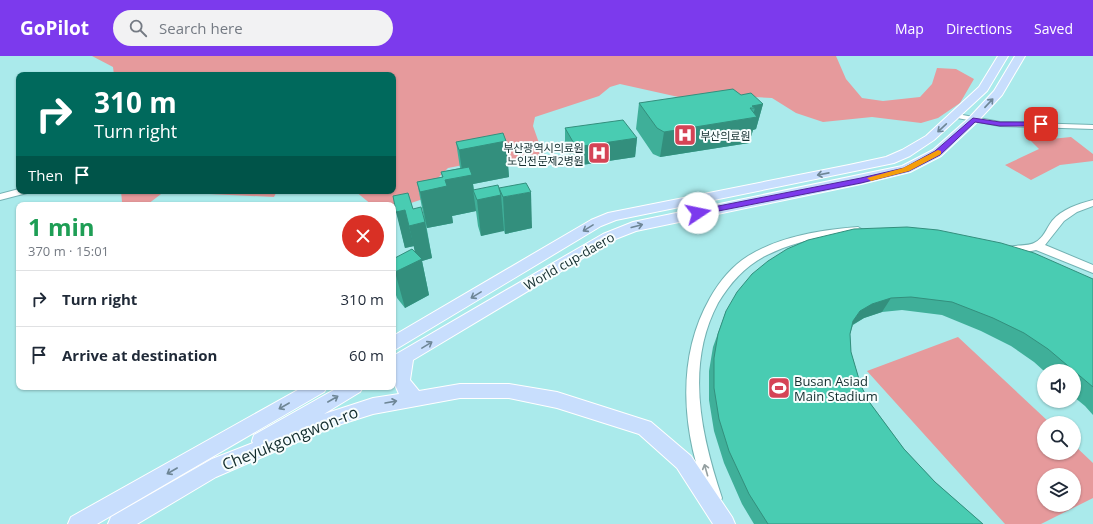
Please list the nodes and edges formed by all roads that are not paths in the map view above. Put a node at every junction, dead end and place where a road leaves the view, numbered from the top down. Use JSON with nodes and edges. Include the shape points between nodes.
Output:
{"nodes":[{"id":1,"x":1003,"y":56,"type":"edge"},
{"id":2,"x":1020,"y":56,"type":"edge"},
{"id":3,"x":955,"y":115,"type":"junction"},
{"id":4,"x":973,"y":120,"type":"junction"},
{"id":5,"x":1093,"y":127,"type":"edge"},
{"id":6,"x":16,"y":193,"type":"edge"},
{"id":7,"x":0,"y":197,"type":"edge"},
{"id":8,"x":1093,"y":203,"type":"edge"},
{"id":9,"x":867,"y":230,"type":"edge"},
{"id":10,"x":1037,"y":246,"type":"junction"},
{"id":11,"x":998,"y":249,"type":"edge"},
{"id":12,"x":1093,"y":269,"type":"edge"},
{"id":13,"x":396,"y":342,"type":"edge"},
{"id":14,"x":400,"y":360,"type":"edge"},
{"id":15,"x":313,"y":390,"type":"edge"},
{"id":16,"x":349,"y":390,"type":"edge"},
{"id":17,"x":415,"y":398,"type":"junction"},
{"id":18,"x":211,"y":470,"type":"junction"},
{"id":19,"x":724,"y":522,"type":"edge"},
{"id":20,"x":78,"y":524,"type":"edge"},
{"id":21,"x":118,"y":524,"type":"edge"}],
"edges":[{"from":1,"to":3,"type":"main road","name":"World cup-daero","via":[[983,88]]},
{"from":4,"to":2,"type":"main road","name":"World cup-daero","one_way":true,"via":[[998,93]]},
{"from":3,"to":4,"type":"street"},
{"from":3,"to":13,"type":"main road","name":"World cup-daero","one_way":true,"via":[[920,146],[890,160],[613,216],[596,223]]},
{"from":4,"to":5,"type":"street","via":[[1000,124]]},
{"from":14,"to":4,"type":"main road","name":"World cup-daero","one_way":true,"via":[[608,237],[633,227],[906,169],[937,153]]},
{"from":6,"to":7,"type":"street"},
{"from":8,"to":10,"type":"street","via":[[1069,213],[1057,222],[1045,241]]},
{"from":19,"to":9,"type":"street","one_way":true,"via":[[703,460],[692,401],[693,359],[703,320],[714,299],[735,272],[764,252],[797,240],[831,233]]},
{"from":10,"to":11,"type":"street","via":[[1025,250]]},
{"from":10,"to":12,"type":"street"},
{"from":14,"to":17,"type":"main road","via":[[401,383]]},
{"from":15,"to":20,"type":"main road","one_way":true},
{"from":18,"to":16,"type":"main road","one_way":true},
{"from":18,"to":17,"type":"main road","name":"Cheyukgongwon-ro","one_way":true,"via":[[328,420],[373,406]]},
{"from":17,"to":19,"type":"main road","name":"Cheyukgongwon-ro","via":[[460,391],[509,391],[557,400],[645,428],[684,462]]},
{"from":18,"to":21,"type":"main road"}]}
